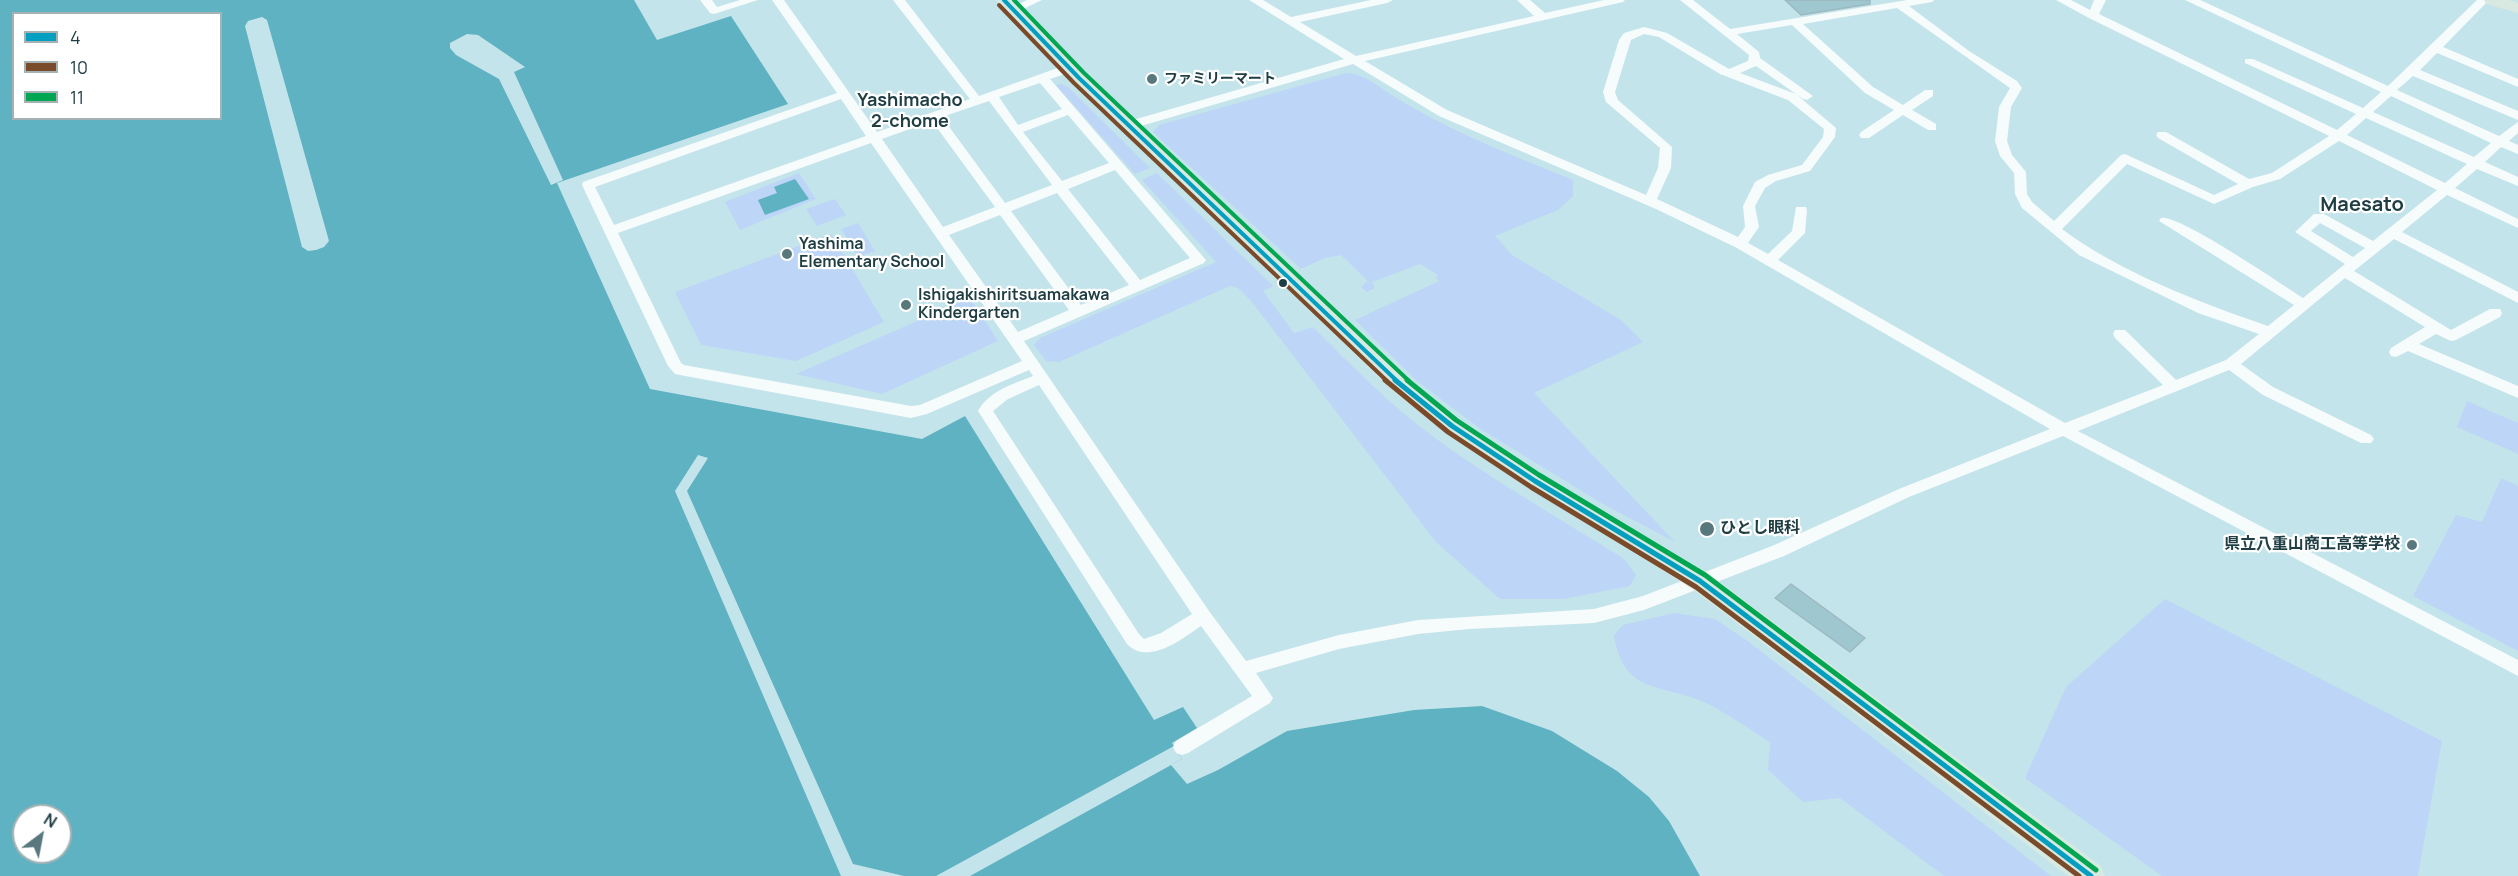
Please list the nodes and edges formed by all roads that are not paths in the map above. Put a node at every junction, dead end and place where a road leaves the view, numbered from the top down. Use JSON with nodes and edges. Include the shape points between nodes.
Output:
{"nodes":[{"id":1,"x":706,"y":0,"type":"edge"},
{"id":2,"x":752,"y":0,"type":"edge"},
{"id":3,"x":778,"y":0,"type":"edge"},
{"id":4,"x":898,"y":0,"type":"edge"},
{"id":5,"x":1036,"y":0,"type":"edge"},
{"id":6,"x":1255,"y":0,"type":"edge"},
{"id":7,"x":1387,"y":0,"type":"edge"},
{"id":8,"x":1523,"y":0,"type":"edge"},
{"id":9,"x":1619,"y":0,"type":"edge"},
{"id":10,"x":1686,"y":0,"type":"edge"},
{"id":11,"x":1928,"y":0,"type":"edge"},
{"id":12,"x":2062,"y":0,"type":"edge"},
{"id":13,"x":2100,"y":0,"type":"edge"},
{"id":14,"x":2191,"y":0,"type":"edge"},
{"id":15,"x":2482,"y":0,"type":"edge"},
{"id":16,"x":2492,"y":0,"type":"edge"},
{"id":17,"x":1357,"y":3,"type":"edge"},
{"id":18,"x":1882,"y":3,"type":"edge"},
{"id":19,"x":1900,"y":4,"type":"junction"},
{"id":20,"x":1009,"y":5,"type":"edge"},
{"id":21,"x":2517,"y":7,"type":"edge"},
{"id":22,"x":2093,"y":16,"type":"junction"},
{"id":23,"x":1543,"y":18,"type":"junction"},
{"id":24,"x":1288,"y":21,"type":"junction"},
{"id":25,"x":1795,"y":22,"type":"junction"},
{"id":26,"x":1730,"y":32,"type":"junction"},
{"id":27,"x":2435,"y":48,"type":"junction"},
{"id":28,"x":1353,"y":60,"type":"junction"},
{"id":29,"x":1755,"y":60,"type":"junction"},
{"id":30,"x":2249,"y":61,"type":"dead end"},
{"id":31,"x":1070,"y":68,"type":"junction"},
{"id":32,"x":2412,"y":71,"type":"junction"},
{"id":33,"x":1729,"y":73,"type":"junction"},
{"id":34,"x":1046,"y":82,"type":"dead end"},
{"id":35,"x":2518,"y":84,"type":"edge"},
{"id":36,"x":2388,"y":92,"type":"junction"},
{"id":37,"x":1929,"y":93,"type":"dead end"},
{"id":38,"x":844,"y":94,"type":"junction"},
{"id":39,"x":992,"y":96,"type":"junction"},
{"id":40,"x":1812,"y":100,"type":"dead end"},
{"id":41,"x":977,"y":101,"type":"junction"},
{"id":42,"x":1070,"y":110,"type":"junction"},
{"id":43,"x":1903,"y":110,"type":"junction"},
{"id":44,"x":2364,"y":112,"type":"junction"},
{"id":45,"x":935,"y":116,"type":"junction"},
{"id":46,"x":2518,"y":116,"type":"edge"},
{"id":47,"x":1130,"y":124,"type":"junction"},
{"id":48,"x":2518,"y":126,"type":"edge"},
{"id":49,"x":1932,"y":128,"type":"dead end"},
{"id":50,"x":1016,"y":130,"type":"junction"},
{"id":51,"x":1865,"y":135,"type":"dead end"},
{"id":52,"x":2162,"y":135,"type":"dead end"},
{"id":53,"x":2339,"y":135,"type":"junction"},
{"id":54,"x":873,"y":138,"type":"junction"},
{"id":55,"x":2501,"y":142,"type":"junction"},
{"id":56,"x":2518,"y":150,"type":"edge"},
{"id":57,"x":2475,"y":163,"type":"junction"},
{"id":58,"x":1117,"y":165,"type":"junction"},
{"id":59,"x":2518,"y":182,"type":"edge"},
{"id":60,"x":2248,"y":184,"type":"junction"},
{"id":61,"x":1060,"y":186,"type":"junction"},
{"id":62,"x":2446,"y":189,"type":"junction"},
{"id":63,"x":1649,"y":201,"type":"junction"},
{"id":64,"x":1004,"y":209,"type":"junction"},
{"id":65,"x":1801,"y":210,"type":"dead end"},
{"id":66,"x":2166,"y":221,"type":"dead end"},
{"id":67,"x":2518,"y":224,"type":"edge"},
{"id":68,"x":2054,"y":229,"type":"junction"},
{"id":69,"x":610,"y":231,"type":"junction"},
{"id":70,"x":2392,"y":232,"type":"junction"},
{"id":71,"x":940,"y":233,"type":"junction"},
{"id":72,"x":1740,"y":244,"type":"junction"},
{"id":73,"x":2373,"y":247,"type":"junction"},
{"id":74,"x":1770,"y":260,"type":"junction"},
{"id":75,"x":2348,"y":267,"type":"junction"},
{"id":76,"x":1137,"y":286,"type":"junction"},
{"id":77,"x":2518,"y":298,"type":"edge"},
{"id":78,"x":2303,"y":304,"type":"junction"},
{"id":79,"x":1078,"y":312,"type":"junction"},
{"id":80,"x":2495,"y":313,"type":"dead end"},
{"id":81,"x":2436,"y":327,"type":"junction"},
{"id":82,"x":2270,"y":332,"type":"junction"},
{"id":83,"x":2120,"y":334,"type":"dead end"},
{"id":84,"x":1015,"y":339,"type":"junction"},
{"id":85,"x":1031,"y":363,"type":"junction"},
{"id":86,"x":2231,"y":364,"type":"junction"},
{"id":87,"x":1042,"y":378,"type":"junction"},
{"id":88,"x":2173,"y":386,"type":"junction"},
{"id":89,"x":2518,"y":392,"type":"edge"},
{"id":90,"x":2062,"y":429,"type":"junction"},
{"id":91,"x":2366,"y":439,"type":"dead end"},
{"id":92,"x":1700,"y":581,"type":"junction"},
{"id":93,"x":1203,"y":616,"type":"junction"},
{"id":94,"x":2518,"y":668,"type":"edge"},
{"id":95,"x":1244,"y":669,"type":"junction"},
{"id":96,"x":1182,"y":747,"type":"dead end"},
{"id":97,"x":2091,"y":876,"type":"edge"}],
"edges":[{"from":1,"to":2,"type":"street","via":[[714,11]]},
{"from":3,"to":38,"type":"street"},
{"from":4,"to":41,"type":"street"},
{"from":5,"to":20,"type":"street"},
{"from":6,"to":24,"type":"street"},
{"from":7,"to":17,"type":"street"},
{"from":8,"to":23,"type":"street"},
{"from":9,"to":23,"type":"street"},
{"from":10,"to":26,"type":"street"},
{"from":11,"to":19,"type":"street"},
{"from":12,"to":22,"type":"street"},
{"from":13,"to":22,"type":"street"},
{"from":14,"to":36,"type":"street"},
{"from":15,"to":27,"type":"street"},
{"from":16,"to":21,"type":"highway"},
{"from":17,"to":24,"type":"street"},
{"from":18,"to":19,"type":"street"},
{"from":18,"to":25,"type":"street"},
{"from":19,"to":68,"type":"street","via":[[2013,84],[2015,91],[2006,107],[2001,141],[2006,156],[2020,172],[2021,194],[2027,205]]},
{"from":20,"to":31,"type":"highway"},
{"from":22,"to":53,"type":"street"},
{"from":23,"to":28,"type":"street"},
{"from":24,"to":28,"type":"street"},
{"from":25,"to":26,"type":"street"},
{"from":25,"to":43,"type":"street","via":[[1869,90]]},
{"from":26,"to":29,"type":"street","via":[[1755,54]]},
{"from":27,"to":32,"type":"street"},
{"from":27,"to":35,"type":"street"},
{"from":28,"to":47,"type":"street"},
{"from":28,"to":63,"type":"street","via":[[1477,129]]},
{"from":29,"to":33,"type":"street","via":[[1750,66]]},
{"from":29,"to":40,"type":"street"},
{"from":30,"to":44,"type":"street"},
{"from":31,"to":39,"type":"street"},
{"from":31,"to":47,"type":"highway"},
{"from":32,"to":36,"type":"street"},
{"from":32,"to":46,"type":"street"},
{"from":33,"to":63,"type":"street","via":[[1656,32],[1636,31],[1625,40],[1609,98],[1664,144],[1667,153]]},
{"from":33,"to":72,"type":"street","via":[[1792,97],[1827,124],[1830,132],[1819,154],[1806,168],[1760,185],[1749,206],[1752,228]]},
{"from":34,"to":42,"type":"street"},
{"from":36,"to":44,"type":"street"},
{"from":36,"to":55,"type":"street"},
{"from":37,"to":43,"type":"street"},
{"from":38,"to":54,"type":"street"},
{"from":38,"to":69,"type":"street","via":[[588,185]]},
{"from":39,"to":41,"type":"street"},
{"from":39,"to":50,"type":"street"},
{"from":41,"to":45,"type":"street"},
{"from":42,"to":50,"type":"street"},
{"from":42,"to":58,"type":"street"},
{"from":43,"to":49,"type":"street"},
{"from":43,"to":51,"type":"street"},
{"from":44,"to":53,"type":"street"},
{"from":44,"to":57,"type":"street"},
{"from":45,"to":54,"type":"street"},
{"from":45,"to":64,"type":"street"},
{"from":47,"to":92,"type":"highway","via":[[1321,312],[1452,426]]},
{"from":48,"to":55,"type":"street"},
{"from":50,"to":61,"type":"street"},
{"from":52,"to":60,"type":"street"},
{"from":53,"to":60,"type":"street","via":[[2276,176]]},
{"from":53,"to":62,"type":"street"},
{"from":54,"to":69,"type":"street"},
{"from":54,"to":71,"type":"street"},
{"from":55,"to":56,"type":"street"},
{"from":55,"to":57,"type":"street"},
{"from":57,"to":59,"type":"street"},
{"from":57,"to":62,"type":"street"},
{"from":58,"to":61,"type":"street"},
{"from":58,"to":76,"type":"street","via":[[1199,260]]},
{"from":60,"to":68,"type":"street","via":[[2214,200],[2125,158]]},
{"from":61,"to":64,"type":"street"},
{"from":61,"to":76,"type":"street"},
{"from":62,"to":67,"type":"street"},
{"from":62,"to":70,"type":"street"},
{"from":63,"to":72,"type":"street"},
{"from":64,"to":71,"type":"street"},
{"from":64,"to":79,"type":"street"},
{"from":65,"to":74,"type":"street","via":[[1798,233]]},
{"from":66,"to":78,"type":"street"},
{"from":68,"to":82,"type":"street","via":[[2084,252],[2203,309]]},
{"from":69,"to":85,"type":"street","via":[[680,370],[910,411],[922,410]]},
{"from":70,"to":73,"type":"street"},
{"from":70,"to":77,"type":"street"},
{"from":71,"to":84,"type":"street"},
{"from":72,"to":74,"type":"street"},
{"from":73,"to":75,"type":"street"},
{"from":73,"to":75,"type":"street","via":[[2319,217],[2302,232]]},
{"from":74,"to":90,"type":"street"},
{"from":75,"to":78,"type":"street"},
{"from":75,"to":81,"type":"street"},
{"from":76,"to":79,"type":"street"},
{"from":78,"to":82,"type":"street"},
{"from":79,"to":84,"type":"street"},
{"from":80,"to":81,"type":"street","via":[[2451,336]]},
{"from":81,"to":89,"type":"street","via":[[2402,348]]},
{"from":82,"to":86,"type":"street"},
{"from":83,"to":88,"type":"street"},
{"from":84,"to":85,"type":"street"},
{"from":85,"to":87,"type":"street"},
{"from":86,"to":88,"type":"street"},
{"from":86,"to":91,"type":"street","via":[[2268,391]]},
{"from":87,"to":93,"type":"street"},
{"from":87,"to":93,"type":"street","via":[[998,398],[986,411],[1133,639],[1146,646],[1156,643]]},
{"from":88,"to":90,"type":"street"},
{"from":90,"to":92,"type":"street"},
{"from":90,"to":94,"type":"street"},
{"from":92,"to":95,"type":"street","via":[[1644,603],[1594,616],[1418,627],[1339,642]]},
{"from":92,"to":97,"type":"highway"},
{"from":93,"to":95,"type":"street"},
{"from":95,"to":96,"type":"street","via":[[1264,698]]}]}
